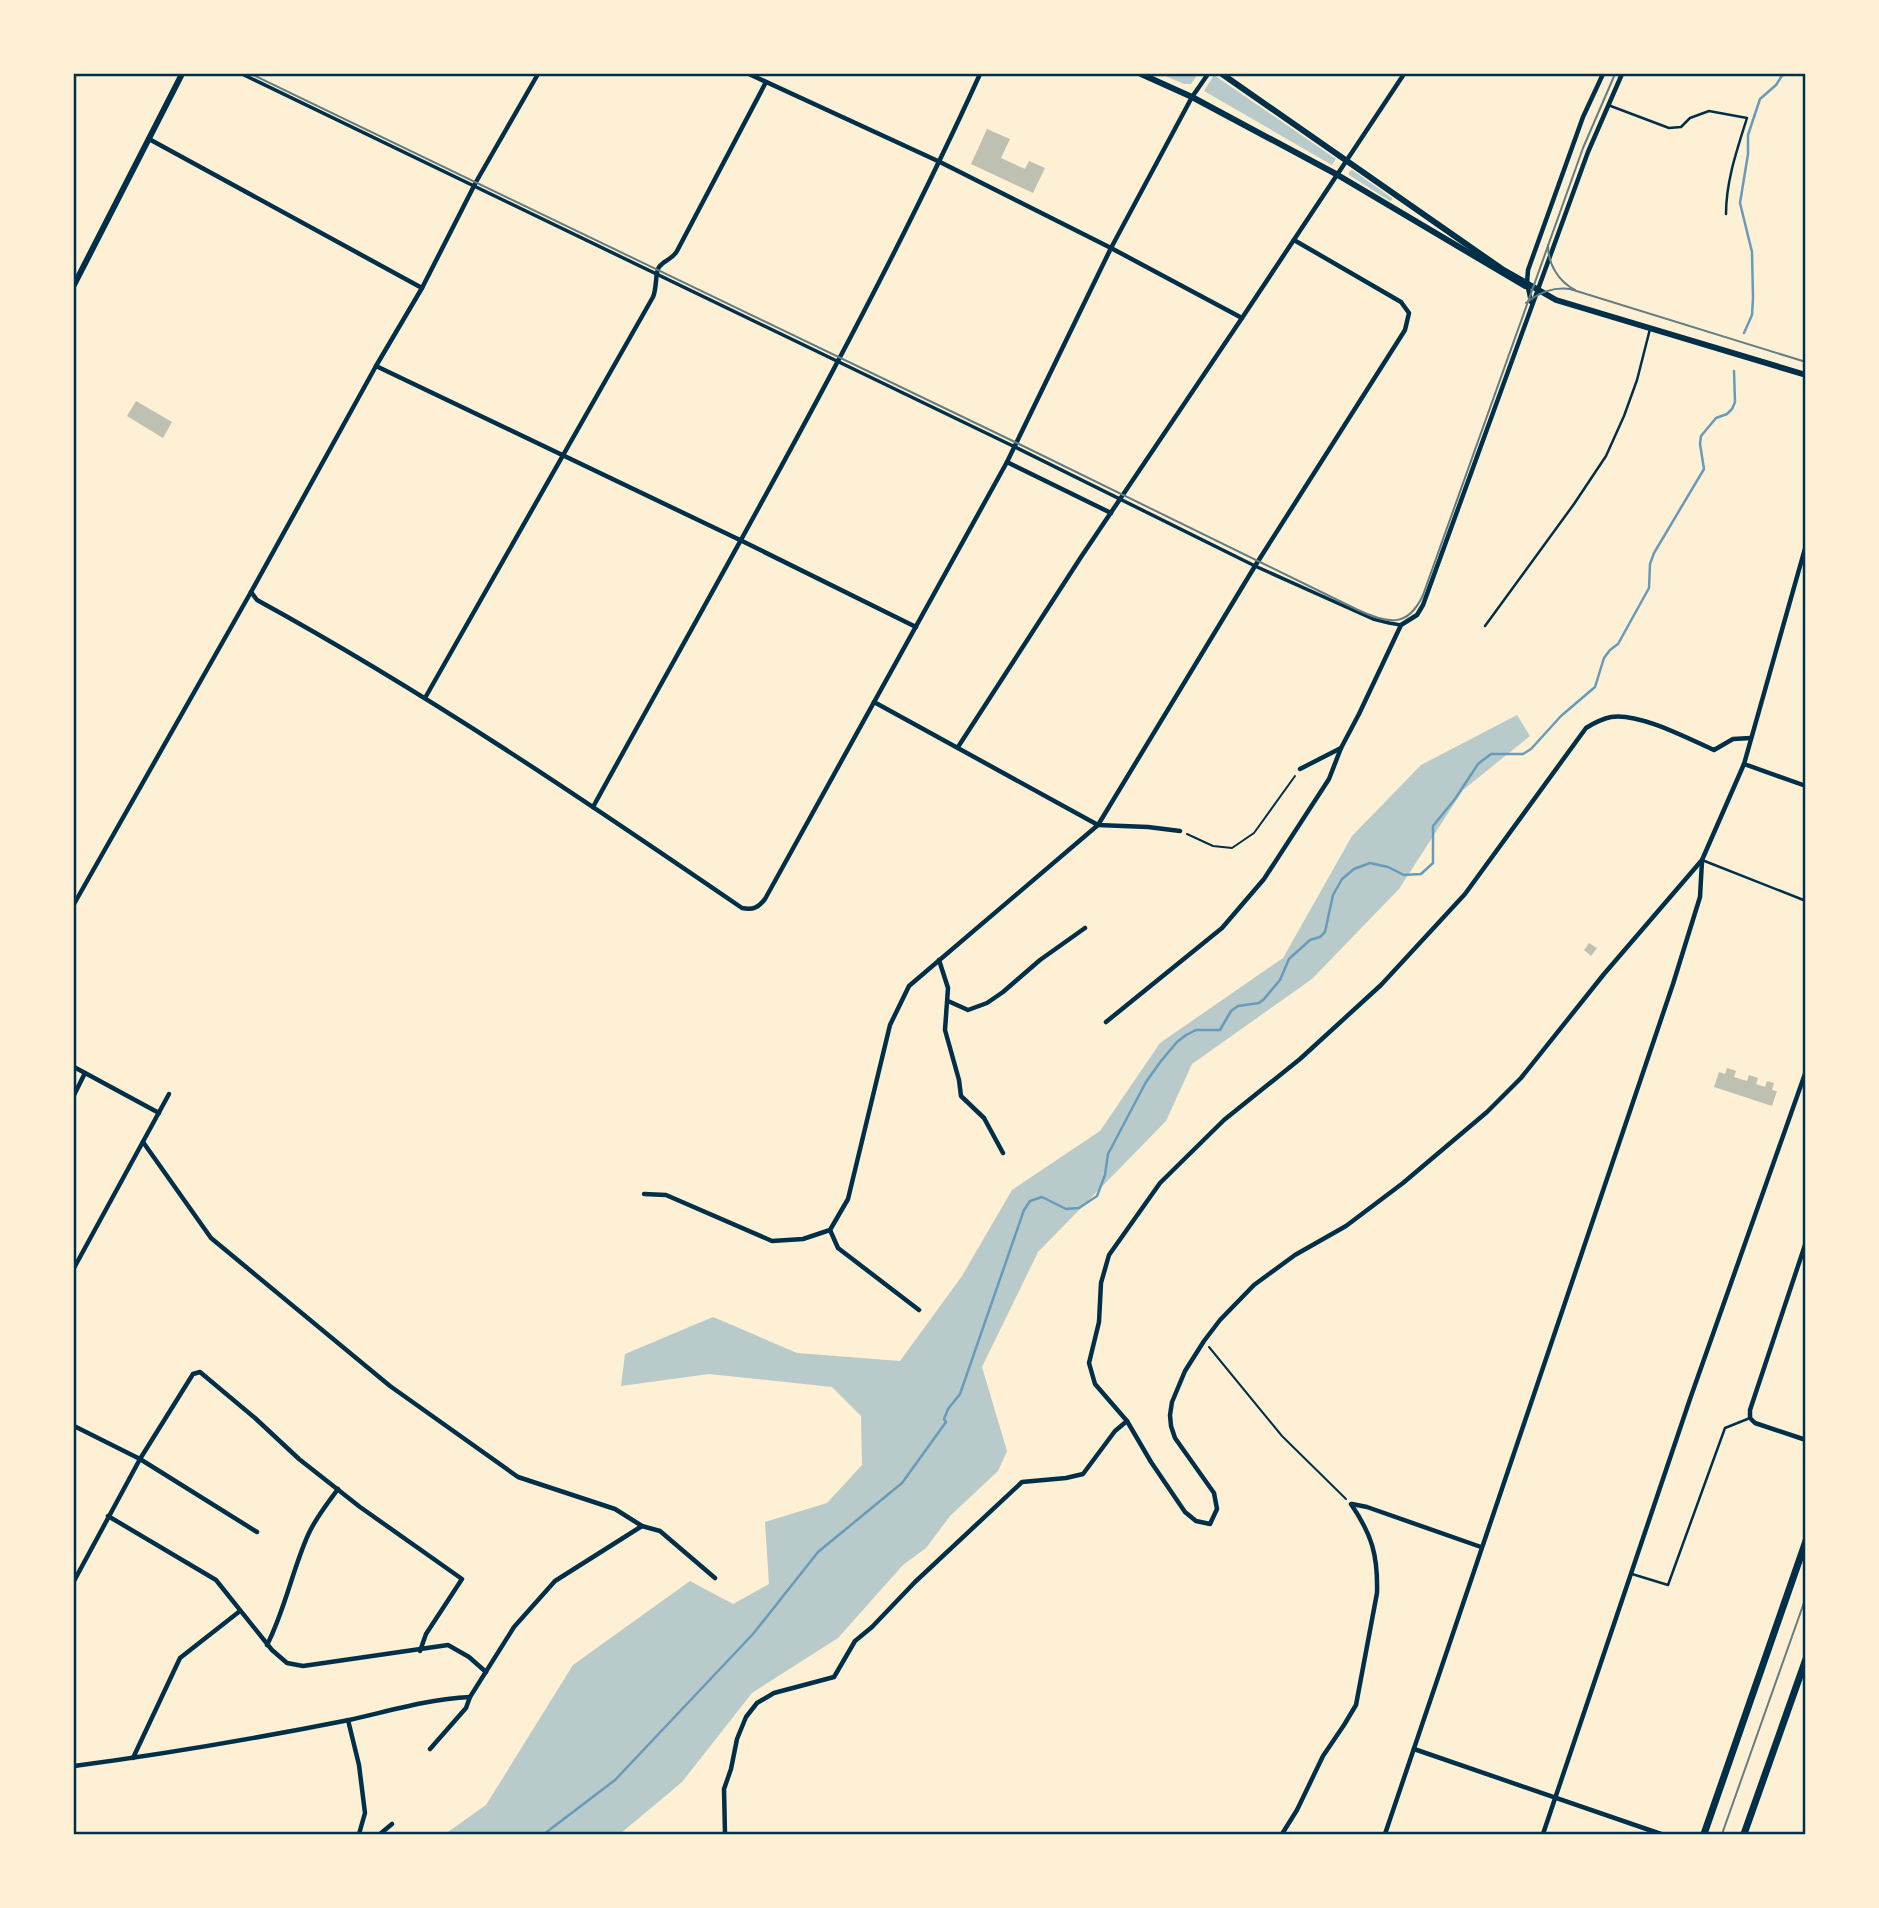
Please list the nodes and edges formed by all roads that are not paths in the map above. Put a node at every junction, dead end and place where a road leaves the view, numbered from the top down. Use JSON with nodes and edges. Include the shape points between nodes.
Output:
{"nodes":[{"id":1,"x":182,"y":74,"type":"edge"},
{"id":2,"x":242,"y":74,"type":"edge"},
{"id":3,"x":537,"y":74,"type":"edge"},
{"id":4,"x":749,"y":74,"type":"edge"},
{"id":5,"x":980,"y":74,"type":"edge"},
{"id":6,"x":1141,"y":74,"type":"edge"},
{"id":7,"x":1208,"y":74,"type":"edge"},
{"id":8,"x":1222,"y":74,"type":"edge"},
{"id":9,"x":1404,"y":74,"type":"edge"},
{"id":10,"x":1603,"y":74,"type":"edge"},
{"id":11,"x":1622,"y":74,"type":"edge"},
{"id":12,"x":766,"y":82,"type":"junction"},
{"id":13,"x":1192,"y":97,"type":"junction"},
{"id":14,"x":1608,"y":105,"type":"junction"},
{"id":15,"x":149,"y":139,"type":"junction"},
{"id":16,"x":1346,"y":159,"type":"junction"},
{"id":17,"x":940,"y":162,"type":"junction"},
{"id":18,"x":1336,"y":174,"type":"junction"},
{"id":19,"x":474,"y":187,"type":"junction"},
{"id":20,"x":1726,"y":214,"type":"dead end"},
{"id":21,"x":1294,"y":240,"type":"junction"},
{"id":22,"x":1111,"y":248,"type":"junction"},
{"id":23,"x":657,"y":273,"type":"junction"},
{"id":24,"x":74,"y":285,"type":"edge"},
{"id":25,"x":1527,"y":285,"type":"junction"},
{"id":26,"x":422,"y":288,"type":"junction"},
{"id":27,"x":1537,"y":290,"type":"junction"},
{"id":28,"x":1532,"y":303,"type":"junction"},
{"id":29,"x":1242,"y":318,"type":"junction"},
{"id":30,"x":1650,"y":329,"type":"junction"},
{"id":31,"x":838,"y":361,"type":"junction"},
{"id":32,"x":376,"y":366,"type":"junction"},
{"id":33,"x":1805,"y":375,"type":"edge"},
{"id":34,"x":1015,"y":447,"type":"junction"},
{"id":35,"x":563,"y":457,"type":"junction"},
{"id":36,"x":1007,"y":462,"type":"junction"},
{"id":37,"x":1121,"y":499,"type":"junction"},
{"id":38,"x":1111,"y":513,"type":"junction"},
{"id":39,"x":740,"y":540,"type":"junction"},
{"id":40,"x":1805,"y":545,"type":"edge"},
{"id":41,"x":1255,"y":566,"type":"junction"},
{"id":42,"x":1796,"y":576,"type":"junction"},
{"id":43,"x":1805,"y":579,"type":"edge"},
{"id":44,"x":251,"y":592,"type":"junction"},
{"id":45,"x":1401,"y":625,"type":"junction"},
{"id":46,"x":1485,"y":626,"type":"dead end"},
{"id":47,"x":916,"y":627,"type":"junction"},
{"id":48,"x":425,"y":698,"type":"junction"},
{"id":49,"x":874,"y":702,"type":"junction"},
{"id":50,"x":1751,"y":738,"type":"junction"},
{"id":51,"x":958,"y":747,"type":"junction"},
{"id":52,"x":1341,"y":748,"type":"junction"},
{"id":53,"x":1744,"y":764,"type":"junction"},
{"id":54,"x":1300,"y":769,"type":"road end"},
{"id":55,"x":1805,"y":786,"type":"edge"},
{"id":56,"x":593,"y":807,"type":"junction"},
{"id":57,"x":1098,"y":825,"type":"junction"},
{"id":58,"x":1180,"y":831,"type":"road end"},
{"id":59,"x":1702,"y":860,"type":"junction"},
{"id":60,"x":1805,"y":901,"type":"edge"},
{"id":61,"x":74,"y":904,"type":"edge"},
{"id":62,"x":1085,"y":928,"type":"dead end"},
{"id":63,"x":939,"y":960,"type":"junction"},
{"id":64,"x":947,"y":1000,"type":"junction"},
{"id":65,"x":1106,"y":1022,"type":"dead end"},
{"id":66,"x":74,"y":1067,"type":"edge"},
{"id":67,"x":1805,"y":1071,"type":"edge"},
{"id":68,"x":85,"y":1073,"type":"junction"},
{"id":69,"x":169,"y":1094,"type":"dead end"},
{"id":70,"x":74,"y":1095,"type":"edge"},
{"id":71,"x":159,"y":1113,"type":"junction"},
{"id":72,"x":143,"y":1142,"type":"junction"},
{"id":73,"x":1003,"y":1153,"type":"dead end"},
{"id":74,"x":644,"y":1194,"type":"dead end"},
{"id":75,"x":830,"y":1230,"type":"junction"},
{"id":76,"x":1805,"y":1242,"type":"edge"},
{"id":77,"x":74,"y":1268,"type":"edge"},
{"id":78,"x":919,"y":1310,"type":"dead end"},
{"id":79,"x":1750,"y":1418,"type":"junction"},
{"id":80,"x":1127,"y":1421,"type":"junction"},
{"id":81,"x":74,"y":1426,"type":"edge"},
{"id":82,"x":1805,"y":1440,"type":"edge"},
{"id":83,"x":140,"y":1459,"type":"junction"},
{"id":84,"x":338,"y":1489,"type":"junction"},
{"id":85,"x":108,"y":1516,"type":"junction"},
{"id":86,"x":642,"y":1526,"type":"junction"},
{"id":87,"x":257,"y":1532,"type":"dead end"},
{"id":88,"x":1805,"y":1541,"type":"edge"},
{"id":89,"x":1481,"y":1547,"type":"junction"},
{"id":90,"x":1632,"y":1574,"type":"junction"},
{"id":91,"x":715,"y":1578,"type":"dead end"},
{"id":92,"x":74,"y":1581,"type":"edge"},
{"id":93,"x":240,"y":1611,"type":"junction"},
{"id":94,"x":267,"y":1645,"type":"junction"},
{"id":95,"x":420,"y":1651,"type":"junction"},
{"id":96,"x":1805,"y":1659,"type":"edge"},
{"id":97,"x":486,"y":1672,"type":"junction"},
{"id":98,"x":470,"y":1697,"type":"junction"},
{"id":99,"x":348,"y":1720,"type":"junction"},
{"id":100,"x":430,"y":1749,"type":"dead end"},
{"id":101,"x":1414,"y":1749,"type":"junction"},
{"id":102,"x":133,"y":1759,"type":"junction"},
{"id":103,"x":74,"y":1766,"type":"edge"},
{"id":104,"x":1556,"y":1798,"type":"junction"},
{"id":105,"x":392,"y":1824,"type":"dead end"},
{"id":106,"x":359,"y":1835,"type":"edge"},
{"id":107,"x":380,"y":1835,"type":"edge"},
{"id":108,"x":724,"y":1835,"type":"edge"},
{"id":109,"x":1282,"y":1835,"type":"edge"},
{"id":110,"x":1385,"y":1835,"type":"edge"},
{"id":111,"x":1543,"y":1835,"type":"edge"},
{"id":112,"x":1661,"y":1835,"type":"edge"},
{"id":113,"x":1704,"y":1835,"type":"edge"},
{"id":114,"x":1744,"y":1835,"type":"edge"}],
"edges":[{"from":1,"to":15,"type":"street"},
{"from":2,"to":19,"type":"street"},
{"from":3,"to":19,"type":"street"},
{"from":4,"to":12,"type":"street"},
{"from":5,"to":17,"type":"street"},
{"from":6,"to":13,"type":"street"},
{"from":7,"to":13,"type":"street"},
{"from":8,"to":16,"type":"street"},
{"from":9,"to":16,"type":"street"},
{"from":10,"to":25,"type":"street","via":[[1583,117]]},
{"from":11,"to":14,"type":"street"},
{"from":12,"to":17,"type":"street"},
{"from":12,"to":23,"type":"street","via":[[674,257]]},
{"from":13,"to":18,"type":"street"},
{"from":13,"to":22,"type":"street"},
{"from":14,"to":20,"type":"lane","via":[[1669,128],[1681,127],[1709,111],[1747,118],[1726,195]]},
{"from":14,"to":27,"type":"street"},
{"from":15,"to":24,"type":"street"},
{"from":15,"to":26,"type":"street"},
{"from":16,"to":18,"type":"street"},
{"from":16,"to":25,"type":"street"},
{"from":17,"to":22,"type":"street"},
{"from":17,"to":31,"type":"street"},
{"from":18,"to":21,"type":"street"},
{"from":18,"to":25,"type":"street"},
{"from":19,"to":23,"type":"street"},
{"from":19,"to":26,"type":"street"},
{"from":21,"to":29,"type":"street"},
{"from":21,"to":41,"type":"street","via":[[1401,302],[1409,313],[1405,330]]},
{"from":22,"to":29,"type":"street"},
{"from":22,"to":34,"type":"street"},
{"from":23,"to":31,"type":"street"},
{"from":23,"to":35,"type":"street","via":[[653,297]]},
{"from":25,"to":27,"type":"street"},
{"from":25,"to":28,"type":"street"},
{"from":26,"to":32,"type":"street"},
{"from":27,"to":28,"type":"street"},
{"from":27,"to":30,"type":"street"},
{"from":28,"to":45,"type":"street","via":[[1431,589],[1417,615]]},
{"from":29,"to":37,"type":"street"},
{"from":30,"to":33,"type":"street"},
{"from":30,"to":46,"type":"lane","via":[[1637,380],[1606,456]]},
{"from":31,"to":34,"type":"street"},
{"from":31,"to":39,"type":"street"},
{"from":32,"to":35,"type":"street"},
{"from":32,"to":44,"type":"street"},
{"from":34,"to":36,"type":"street"},
{"from":34,"to":37,"type":"street"},
{"from":35,"to":39,"type":"street"},
{"from":35,"to":48,"type":"street"},
{"from":36,"to":38,"type":"street"},
{"from":36,"to":47,"type":"street"},
{"from":37,"to":38,"type":"street"},
{"from":37,"to":41,"type":"street"},
{"from":38,"to":51,"type":"street"},
{"from":39,"to":47,"type":"street"},
{"from":39,"to":56,"type":"street"},
{"from":40,"to":42,"type":"street"},
{"from":41,"to":45,"type":"street","via":[[1373,619]]},
{"from":41,"to":57,"type":"street"},
{"from":42,"to":43,"type":"street"},
{"from":42,"to":50,"type":"street"},
{"from":44,"to":48,"type":"street","via":[[257,600]]},
{"from":44,"to":61,"type":"street"},
{"from":45,"to":52,"type":"street"},
{"from":47,"to":49,"type":"street"},
{"from":48,"to":56,"type":"street"},
{"from":49,"to":51,"type":"street"},
{"from":49,"to":56,"type":"street","via":[[765,899],[751,910]]},
{"from":50,"to":53,"type":"street"},
{"from":50,"to":80,"type":"street","via":[[1733,739],[1714,750],[1634,719],[1613,716],[1586,728],[1465,894],[1381,985],[1224,1120],[1160,1183],[1109,1255],[1089,1363],[1095,1384]]},
{"from":51,"to":57,"type":"street"},
{"from":52,"to":54,"type":"street"},
{"from":52,"to":65,"type":"street","via":[[1329,779],[1264,878],[1222,928]]},
{"from":53,"to":55,"type":"street"},
{"from":53,"to":59,"type":"street"},
{"from":57,"to":58,"type":"street"},
{"from":57,"to":63,"type":"street"},
{"from":59,"to":60,"type":"lane"},
{"from":59,"to":80,"type":"street","via":[[1521,1078],[1487,1112],[1346,1226],[1294,1255],[1254,1285],[1204,1341],[1177,1388],[1170,1415],[1175,1438],[1214,1493],[1217,1509],[1210,1524],[1196,1521],[1185,1511]]},
{"from":59,"to":89,"type":"street","via":[[1700,897],[1673,984]]},
{"from":62,"to":64,"type":"street","via":[[987,1003],[968,1010]]},
{"from":63,"to":64,"type":"street"},
{"from":63,"to":75,"type":"street","via":[[909,986],[890,1025],[848,1199]]},
{"from":64,"to":73,"type":"street","via":[[946,1030],[961,1096],[984,1118]]},
{"from":66,"to":68,"type":"street"},
{"from":67,"to":90,"type":"street"},
{"from":68,"to":70,"type":"street"},
{"from":68,"to":71,"type":"street"},
{"from":69,"to":71,"type":"street"},
{"from":71,"to":72,"type":"street"},
{"from":72,"to":77,"type":"street"},
{"from":72,"to":86,"type":"street","via":[[211,1238],[390,1386],[518,1477],[615,1509]]},
{"from":74,"to":75,"type":"street","via":[[666,1195],[772,1241],[803,1239]]},
{"from":75,"to":78,"type":"street","via":[[838,1248]]},
{"from":76,"to":79,"type":"street"},
{"from":79,"to":82,"type":"street"},
{"from":79,"to":90,"type":"lane","via":[[1725,1429],[1668,1585]]},
{"from":80,"to":108,"type":"street","via":[[1083,1474],[1022,1482],[855,1641],[834,1677],[774,1693],[757,1703],[737,1739],[724,1789]]},
{"from":81,"to":83,"type":"street"},
{"from":83,"to":84,"type":"street","via":[[193,1374],[200,1372]]},
{"from":83,"to":85,"type":"street"},
{"from":83,"to":87,"type":"street"},
{"from":84,"to":94,"type":"street","via":[[309,1534]]},
{"from":84,"to":95,"type":"street","via":[[461,1579],[426,1633]]},
{"from":85,"to":92,"type":"street"},
{"from":85,"to":93,"type":"street","via":[[216,1580]]},
{"from":86,"to":91,"type":"street","via":[[660,1531]]},
{"from":86,"to":97,"type":"street","via":[[555,1581],[514,1627]]},
{"from":88,"to":113,"type":"main road"},
{"from":89,"to":101,"type":"street"},
{"from":89,"to":109,"type":"street","via":[[1351,1504],[1371,1539],[1377,1577],[1356,1704]]},
{"from":90,"to":104,"type":"street"},
{"from":93,"to":94,"type":"street"},
{"from":93,"to":102,"type":"street","via":[[180,1658]]},
{"from":94,"to":95,"type":"street","via":[[287,1662],[303,1666]]},
{"from":95,"to":97,"type":"street","via":[[448,1645]]},
{"from":96,"to":114,"type":"main road"},
{"from":97,"to":98,"type":"street"},
{"from":98,"to":99,"type":"street","via":[[444,1698]]},
{"from":98,"to":100,"type":"street"},
{"from":99,"to":102,"type":"street"},
{"from":99,"to":106,"type":"street","via":[[365,1813]]},
{"from":101,"to":104,"type":"street"},
{"from":101,"to":110,"type":"street"},
{"from":102,"to":103,"type":"street"},
{"from":104,"to":111,"type":"street"},
{"from":104,"to":112,"type":"street"},
{"from":105,"to":107,"type":"street"}]}
